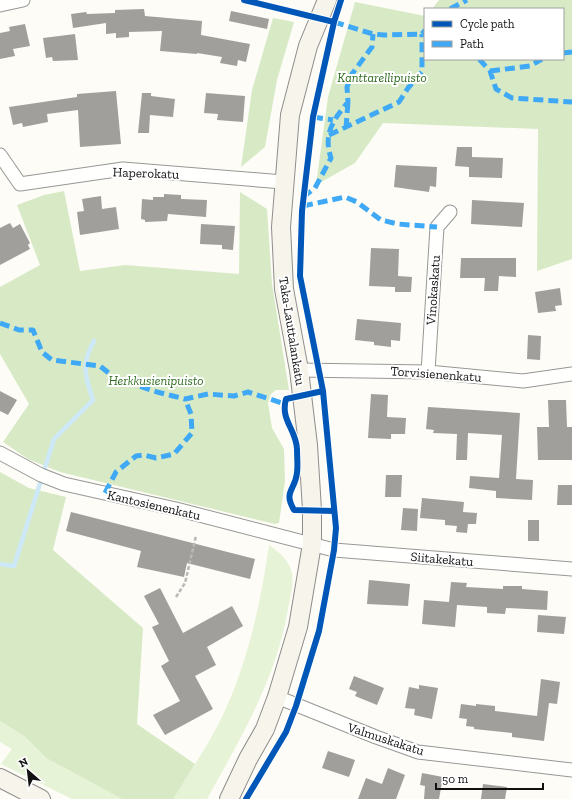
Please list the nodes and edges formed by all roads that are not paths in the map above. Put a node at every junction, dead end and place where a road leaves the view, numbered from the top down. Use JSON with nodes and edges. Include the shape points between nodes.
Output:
{"nodes":[{"id":1,"x":23,"y":0,"type":"edge"},
{"id":2,"x":326,"y":0,"type":"edge"},
{"id":3,"x":0,"y":4,"type":"edge"},
{"id":4,"x":0,"y":155,"type":"edge"},
{"id":5,"x":283,"y":182,"type":"junction"},
{"id":6,"x":450,"y":212,"type":"dead end"},
{"id":7,"x":299,"y":370,"type":"junction"},
{"id":8,"x":428,"y":372,"type":"junction"},
{"id":9,"x":572,"y":374,"type":"edge"},
{"id":10,"x":0,"y":454,"type":"edge"},
{"id":11,"x":312,"y":544,"type":"junction"},
{"id":12,"x":572,"y":569,"type":"edge"},
{"id":13,"x":277,"y":697,"type":"junction"},
{"id":14,"x":572,"y":770,"type":"edge"},
{"id":15,"x":0,"y":778,"type":"edge"},
{"id":16,"x":228,"y":798,"type":"edge"},
{"id":17,"x":41,"y":799,"type":"edge"}],
"edges":[{"from":1,"to":3,"type":"street"},
{"from":2,"to":5,"type":"main road","name":"Taka-Lauttalankatu","via":[[299,76],[290,115]]},
{"from":4,"to":5,"type":"street","name":"Haperokatu","via":[[20,184],[123,169]]},
{"from":5,"to":7,"type":"main road","name":"Taka-Lauttalankatu","via":[[281,248],[284,289]]},
{"from":6,"to":8,"type":"street","name":"Vinokaskatu","via":[[437,227]]},
{"from":7,"to":8,"type":"street","name":"Torvisienenkatu"},
{"from":7,"to":11,"type":"main road","name":"Taka-Lauttalankatu","via":[[308,445]]},
{"from":8,"to":9,"type":"street","name":"Torvisienenkatu","via":[[522,381]]},
{"from":10,"to":11,"type":"street","name":"Kantosienenkatu","via":[[64,484],[176,509]]},
{"from":11,"to":12,"type":"street","name":"Siitakekatu","via":[[334,550]]},
{"from":11,"to":13,"type":"main road","name":"Taka-Lauttalankatu","via":[[298,627]]},
{"from":13,"to":14,"type":"street","name":"Valmuskakatu","via":[[376,738],[418,752]]},
{"from":13,"to":16,"type":"main road","name":"Taka-Lauttalankatu","via":[[265,729]]},
{"from":15,"to":17,"type":"main road"}]}
